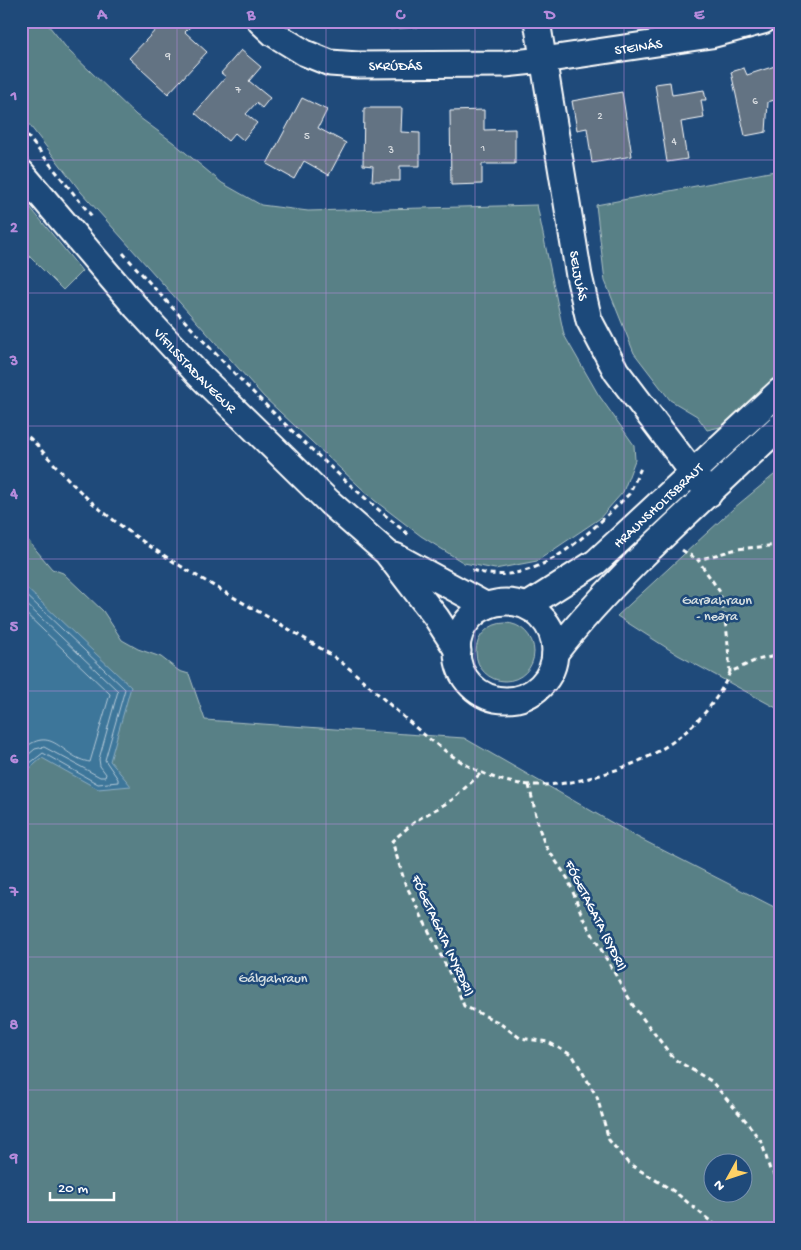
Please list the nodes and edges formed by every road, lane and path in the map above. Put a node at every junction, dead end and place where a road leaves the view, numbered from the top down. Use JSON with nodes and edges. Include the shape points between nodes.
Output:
{"nodes":[{"id":1,"x":260,"y":21,"type":"edge"},
{"id":2,"x":537,"y":21,"type":"edge"},
{"id":3,"x":763,"y":21,"type":"edge"},
{"id":4,"x":543,"y":60,"type":"junction"},
{"id":5,"x":21,"y":128,"type":"edge"},
{"id":6,"x":21,"y":172,"type":"edge"},
{"id":7,"x":96,"y":221,"type":"dead end"},
{"id":8,"x":117,"y":247,"type":"dead end"},
{"id":9,"x":780,"y":391,"type":"edge"},
{"id":10,"x":21,"y":426,"type":"edge"},
{"id":11,"x":780,"y":426,"type":"edge"},
{"id":12,"x":22,"y":432,"type":"edge"},
{"id":13,"x":641,"y":468,"type":"dead end"},
{"id":14,"x":693,"y":472,"type":"junction"},
{"id":15,"x":709,"y":494,"type":"junction"},
{"id":16,"x":417,"y":541,"type":"dead end"},
{"id":17,"x":780,"y":545,"type":"edge"},
{"id":18,"x":677,"y":547,"type":"dead end"},
{"id":19,"x":386,"y":552,"type":"junction"},
{"id":20,"x":698,"y":560,"type":"junction"},
{"id":21,"x":470,"y":569,"type":"dead end"},
{"id":22,"x":618,"y":579,"type":"joint"},
{"id":23,"x":487,"y":606,"type":"junction"},
{"id":24,"x":527,"y":606,"type":"junction"},
{"id":25,"x":458,"y":651,"type":"junction"},
{"id":26,"x":555,"y":653,"type":"junction"},
{"id":27,"x":780,"y":655,"type":"edge"},
{"id":28,"x":730,"y":672,"type":"junction"},
{"id":29,"x":480,"y":774,"type":"junction"},
{"id":30,"x":529,"y":785,"type":"junction"},
{"id":31,"x":780,"y":1179,"type":"edge"},
{"id":32,"x":720,"y":1229,"type":"edge"}],
"edges":[{"from":1,"to":4,"type":"street","name":"SKRÚÐÁS","via":[[305,53],[330,63],[505,64]]},
{"from":2,"to":4,"type":"street","name":"SELJUÁS"},
{"from":3,"to":4,"type":"street","name":"STEINÁS","via":[[712,35]]},
{"from":4,"to":14,"type":"street","name":"SELJUÁS","via":[[589,320],[616,371]]},
{"from":5,"to":7,"type":"path"},
{"from":6,"to":19,"type":"street","name":"VÍFILSSTAÐAVEGUR","via":[[197,373],[322,495]]},
{"from":8,"to":16,"type":"path","via":[[286,425],[374,507]]},
{"from":9,"to":14,"type":"street","name":"HRAUNSHOLTSBRAUT"},
{"from":10,"to":12,"type":"path"},
{"from":11,"to":15,"type":"street","name":"HRAUNSHOLTSBRAUT"},
{"from":12,"to":29,"type":"path","via":[[95,505],[141,540],[334,657],[448,754]]},
{"from":13,"to":21,"type":"path","via":[[629,494],[552,560],[514,574],[494,575]]},
{"from":14,"to":15,"type":"street","name":"SELJUÁS"},
{"from":14,"to":24,"type":"street","name":"HRAUNSHOLTSBRAUT","via":[[596,562]]},
{"from":15,"to":22,"type":"street","name":"HRAUNSHOLTSBRAUT"},
{"from":17,"to":20,"type":"path","via":[[737,549]]},
{"from":18,"to":20,"type":"path"},
{"from":19,"to":23,"type":"street","name":"VÍFILSSTAÐAVEGUR"},
{"from":19,"to":25,"type":"street","name":"VÍFILSSTAÐAVEGUR","via":[[436,616]]},
{"from":20,"to":28,"type":"path","via":[[720,592],[728,633]]},
{"from":22,"to":26,"type":"street","name":"VÍFILSSTAÐAVEGUR"},
{"from":23,"to":24,"type":"street","via":[[514,602]]},
{"from":23,"to":25,"type":"street","via":[[477,612],[463,629]]},
{"from":24,"to":26,"type":"street","via":[[545,621]]},
{"from":25,"to":26,"type":"street","name":"VÍFILSSTAÐAVEGUR","via":[[462,672],[476,688],[505,700],[526,695],[540,686],[549,674]]},
{"from":27,"to":28,"type":"path"},
{"from":28,"to":30,"type":"path","via":[[724,686],[696,724],[642,760],[572,784]]},
{"from":29,"to":30,"type":"path"},
{"from":29,"to":32,"type":"path","name":"FÓGETAGATA (NYRÐRI)","via":[[452,800],[417,820],[392,841],[406,883],[464,1006],[498,1022],[520,1038],[548,1042],[573,1056],[597,1097],[609,1140],[628,1163],[675,1192]]},
{"from":30,"to":31,"type":"path","name":"FÓGETAGATA (SYÐRI)","via":[[545,845],[568,880],[583,918],[634,1007],[674,1059],[711,1082],[746,1121],[762,1144],[770,1170]]}]}
